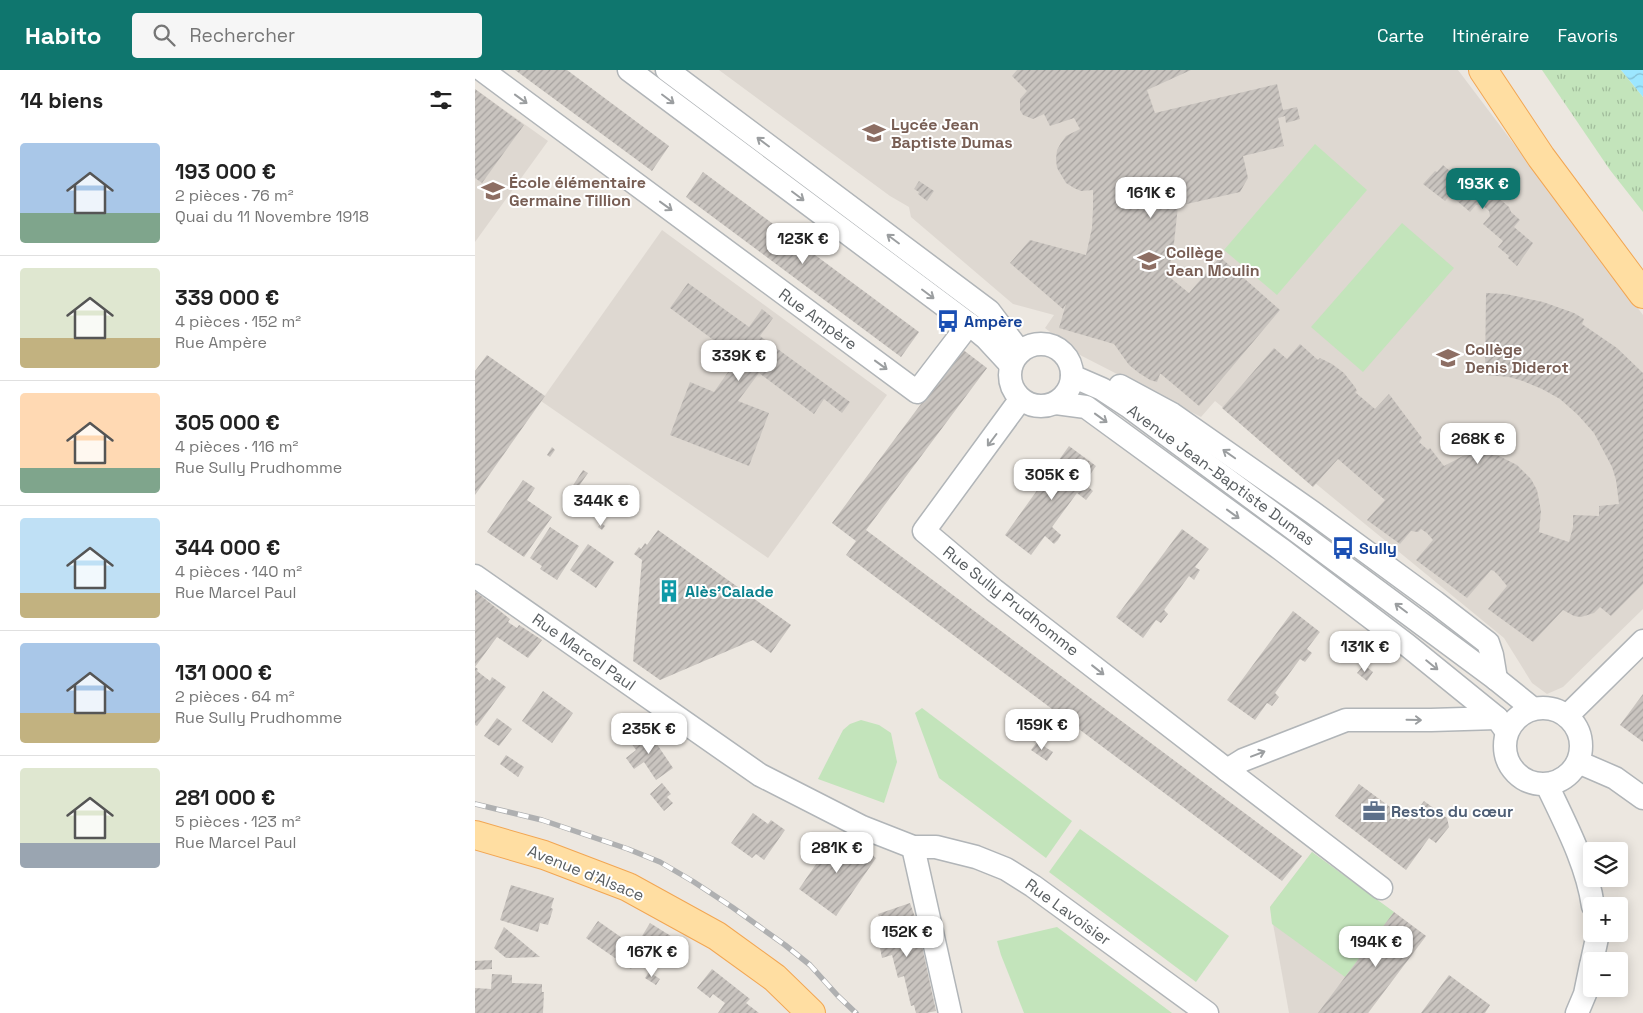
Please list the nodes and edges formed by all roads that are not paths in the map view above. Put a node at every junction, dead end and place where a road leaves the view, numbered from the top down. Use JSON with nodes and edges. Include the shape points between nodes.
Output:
{"nodes":[{"id":1,"x":482,"y":70,"type":"edge"},
{"id":2,"x":629,"y":70,"type":"edge"},
{"id":3,"x":667,"y":70,"type":"edge"},
{"id":4,"x":1483,"y":70,"type":"edge"},
{"id":5,"x":1643,"y":294,"type":"edge"},
{"id":6,"x":969,"y":324,"type":"junction"},
{"id":7,"x":1016,"y":358,"type":"junction"},
{"id":8,"x":1072,"y":371,"type":"junction"},
{"id":9,"x":1020,"y":400,"type":"junction"},
{"id":10,"x":1057,"y":403,"type":"junction"},
{"id":11,"x":475,"y":576,"type":"edge"},
{"id":12,"x":1643,"y":641,"type":"edge"},
{"id":13,"x":1533,"y":708,"type":"junction"},
{"id":14,"x":1568,"y":716,"type":"junction"},
{"id":15,"x":1502,"y":725,"type":"junction"},
{"id":16,"x":1578,"y":762,"type":"junction"},
{"id":17,"x":1227,"y":770,"type":"junction"},
{"id":18,"x":1547,"y":785,"type":"junction"},
{"id":19,"x":1643,"y":798,"type":"edge"},
{"id":20,"x":475,"y":835,"type":"edge"},
{"id":21,"x":913,"y":847,"type":"junction"},
{"id":22,"x":1381,"y":888,"type":"dead end"},
{"id":23,"x":1591,"y":897,"type":"edge"},
{"id":24,"x":1584,"y":997,"type":"edge"},
{"id":25,"x":811,"y":1013,"type":"edge"},
{"id":26,"x":950,"y":1013,"type":"edge"},
{"id":27,"x":1207,"y":1013,"type":"edge"},
{"id":28,"x":1577,"y":1013,"type":"edge"}],
"edges":[{"from":1,"to":6,"type":"street","name":"Rue Ampère","one_way":true,"via":[[917,392]]},
{"from":2,"to":6,"type":"street","one_way":true},
{"from":7,"to":3,"type":"street","one_way":true,"via":[[989,311]]},
{"from":4,"to":5,"type":"main road","via":[[1541,157]]},
{"from":6,"to":7,"type":"street"},
{"from":7,"to":8,"type":"street","via":[[1028,346],[1052,346],[1063,354]]},
{"from":7,"to":9,"type":"street","via":[[1010,383]]},
{"from":8,"to":10,"type":"street","via":[[1067,392]]},
{"from":13,"to":8,"type":"street","name":"Avenue Jean-Baptiste Dumas","one_way":true,"via":[[1128,406]]},
{"from":9,"to":10,"type":"street","via":[[1042,407]]},
{"from":9,"to":17,"type":"street","name":"Rue Sully Prudhomme","one_way":true,"via":[[924,531],[994,590]]},
{"from":10,"to":15,"type":"street","name":"Avenue Jean-Baptiste Dumas","one_way":true,"via":[[1086,407],[1407,645]]},
{"from":11,"to":21,"type":"street","name":"Rue Marcel Paul","via":[[760,775],[862,826]]},
{"from":12,"to":14,"type":"street"},
{"from":13,"to":14,"type":"street","via":[[1551,708]]},
{"from":13,"to":15,"type":"street"},
{"from":14,"to":16,"type":"street","via":[[1579,730],[1582,749]]},
{"from":17,"to":15,"type":"street","one_way":true,"via":[[1243,760],[1346,720],[1431,720]]},
{"from":15,"to":18,"type":"street","via":[[1505,752],[1513,770],[1528,782]]},
{"from":16,"to":18,"type":"street","via":[[1563,779]]},
{"from":16,"to":19,"type":"street","via":[[1615,778]]},
{"from":17,"to":22,"type":"street","name":"Rue Sully Prudhomme"},
{"from":18,"to":23,"type":"street","via":[[1579,854]]},
{"from":20,"to":25,"type":"main road","name":"Avenue d'Alsace","via":[[545,855],[628,886],[717,936],[775,978]]},
{"from":21,"to":26,"type":"street"},
{"from":21,"to":27,"type":"street","name":"Rue Lavoisier","via":[[936,847],[1006,869]]},
{"from":24,"to":28,"type":"street"}]}
